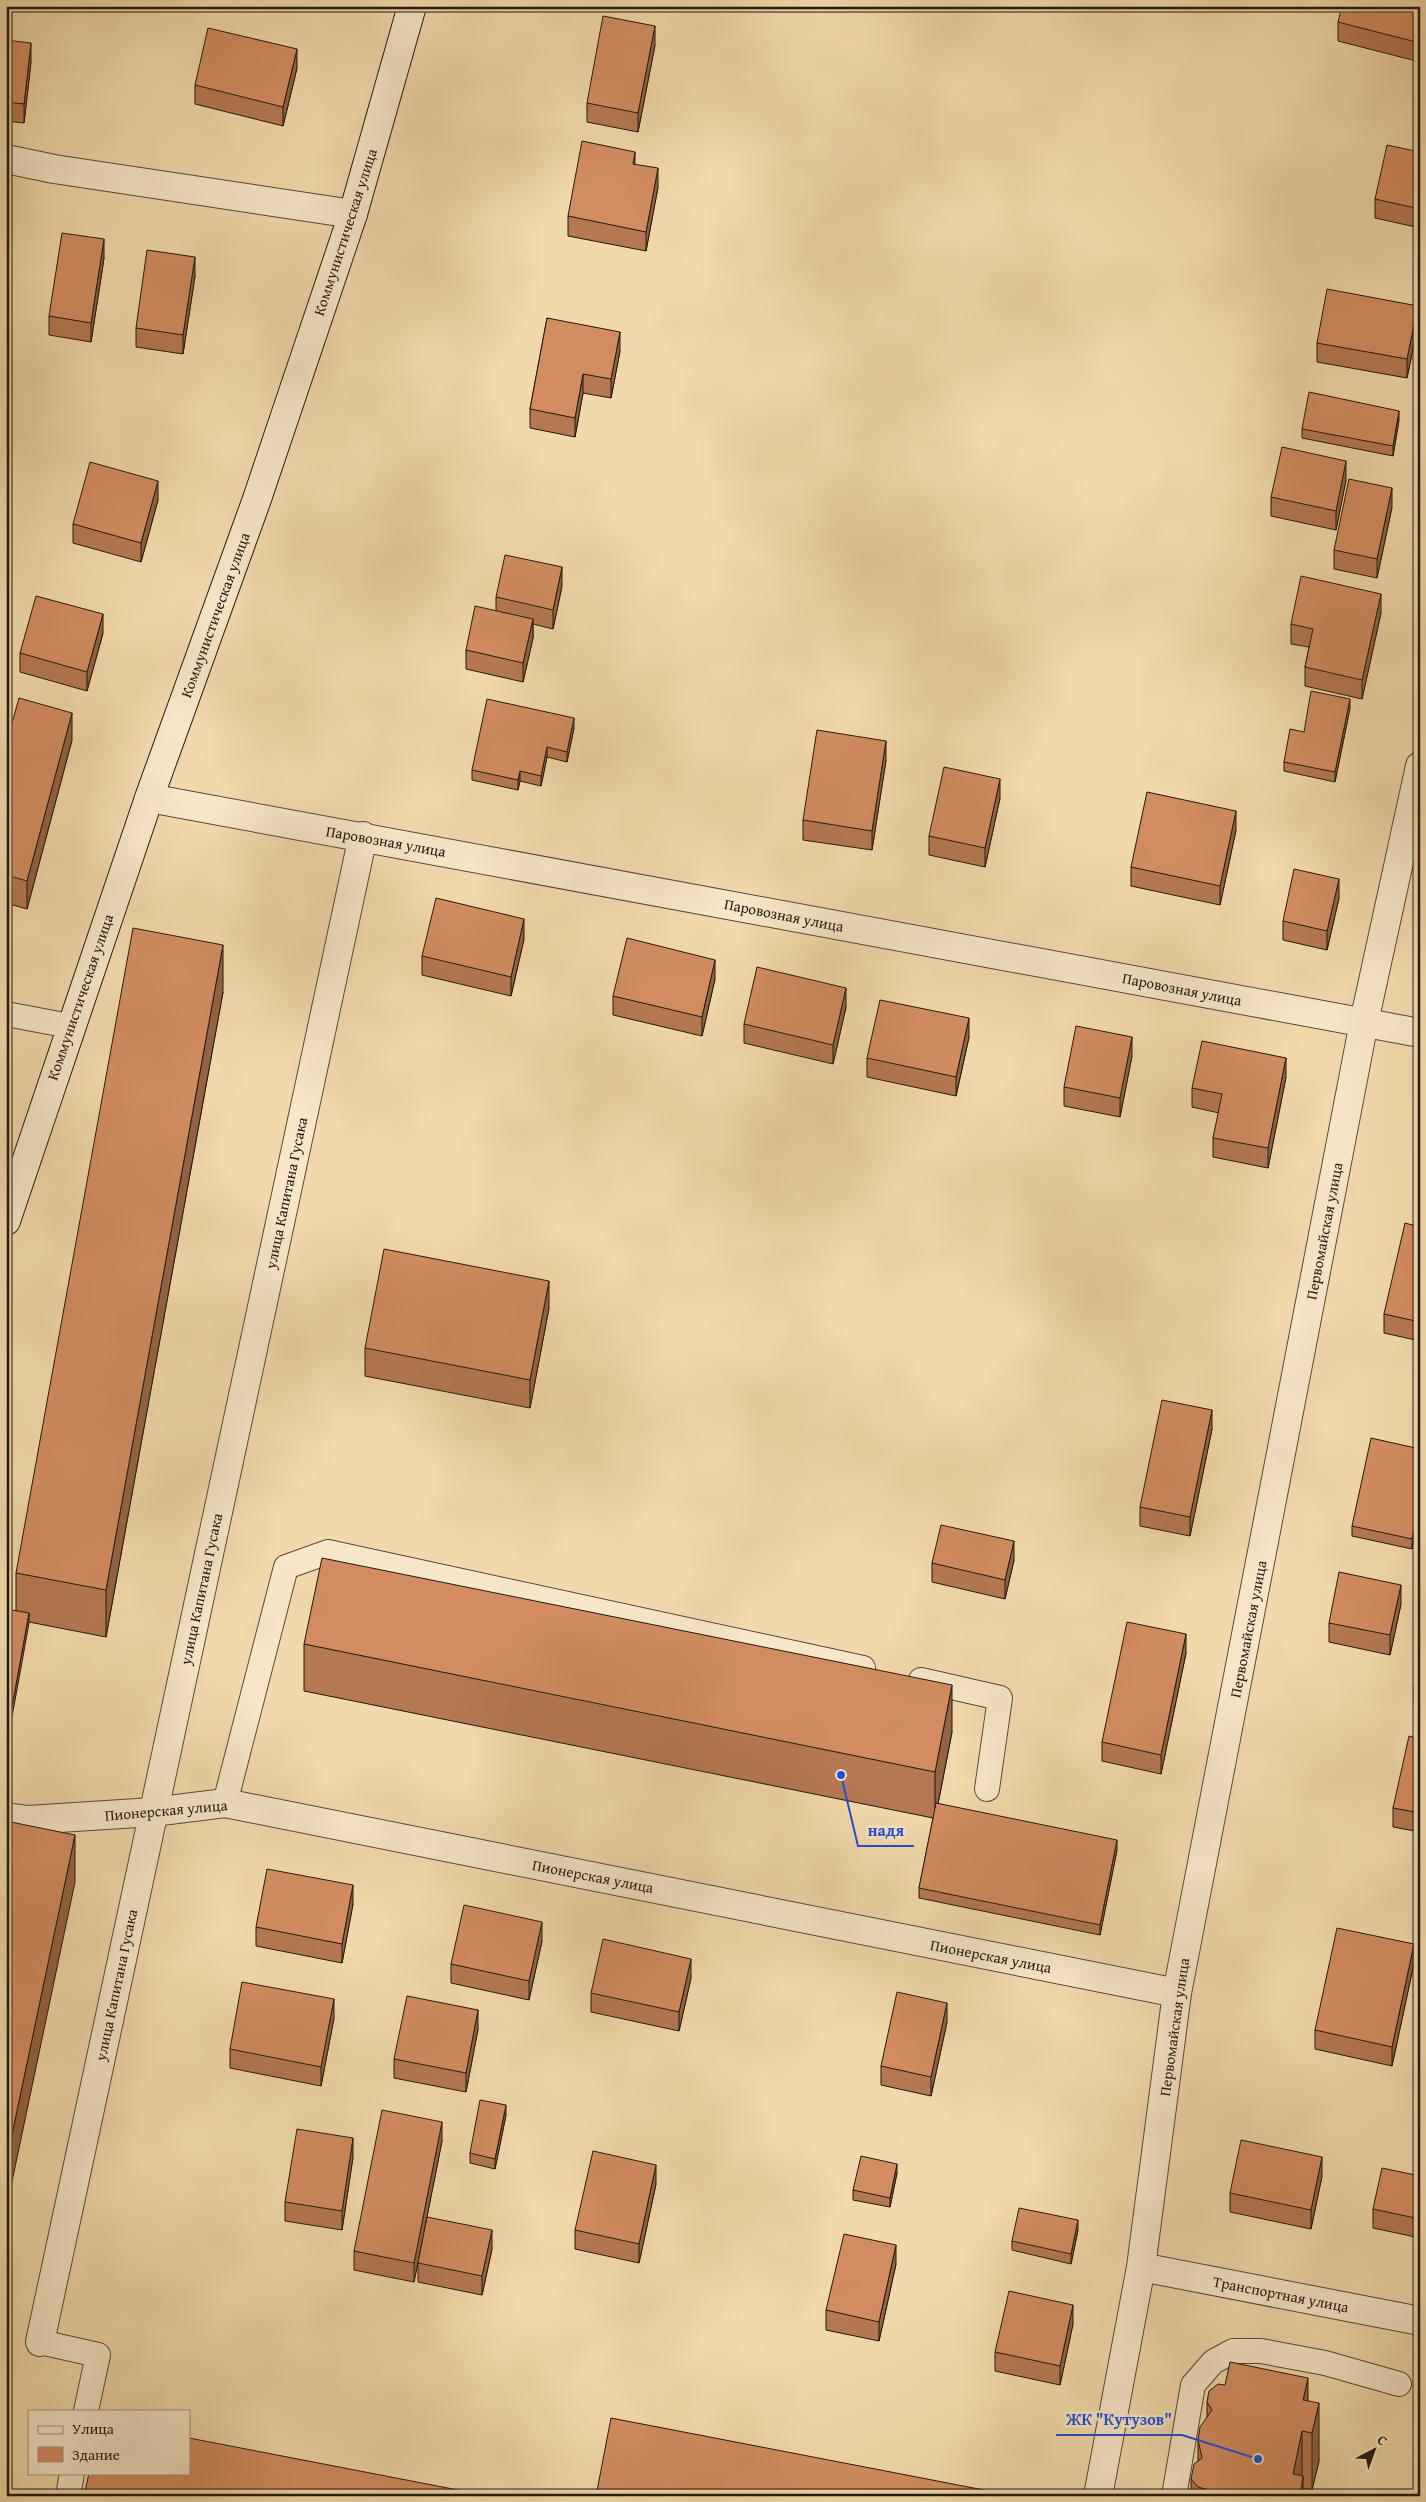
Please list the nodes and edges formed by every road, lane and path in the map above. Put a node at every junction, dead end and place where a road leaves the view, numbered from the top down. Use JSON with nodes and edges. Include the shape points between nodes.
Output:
{"nodes":[{"id":1,"x":412,"y":6,"type":"edge"},
{"id":2,"x":6,"y":159,"type":"edge"},
{"id":3,"x":353,"y":214,"type":"junction"},
{"id":4,"x":1420,"y":766,"type":"edge"},
{"id":5,"x":149,"y":798,"type":"junction"},
{"id":6,"x":363,"y":836,"type":"junction"},
{"id":7,"x":6,"y":1014,"type":"edge"},
{"id":8,"x":1364,"y":1022,"type":"junction"},
{"id":9,"x":70,"y":1026,"type":"junction"},
{"id":10,"x":1420,"y":1033,"type":"edge"},
{"id":11,"x":6,"y":1221,"type":"edge"},
{"id":12,"x":987,"y":1789,"type":"dead end"},
{"id":13,"x":225,"y":1803,"type":"junction"},
{"id":14,"x":153,"y":1812,"type":"junction"},
{"id":15,"x":6,"y":1817,"type":"edge"},
{"id":16,"x":1177,"y":1993,"type":"junction"},
{"id":17,"x":1141,"y":2267,"type":"junction"},
{"id":18,"x":1420,"y":2321,"type":"edge"},
{"id":19,"x":40,"y":2342,"type":"joint"},
{"id":20,"x":1399,"y":2384,"type":"dead end"},
{"id":21,"x":86,"y":2410,"type":"edge"},
{"id":22,"x":72,"y":2474,"type":"edge"},
{"id":23,"x":68,"y":2496,"type":"edge"},
{"id":24,"x":1098,"y":2496,"type":"edge"},
{"id":25,"x":1174,"y":2496,"type":"edge"}],
"edges":[{"from":1,"to":3,"type":"street","name":"Коммунистическая улица"},
{"from":2,"to":3,"type":"street"},
{"from":3,"to":5,"type":"street","name":"Коммунистическая улица","via":[[257,499]]},
{"from":4,"to":8,"type":"street","name":"Первомайская улица"},
{"from":5,"to":6,"type":"street","name":"Паровозная улица"},
{"from":5,"to":9,"type":"street","name":"Коммунистическая улица"},
{"from":6,"to":8,"type":"street","name":"Паровозная улица"},
{"from":6,"to":14,"type":"street","name":"улица Капитана Гусака"},
{"from":7,"to":9,"type":"lane"},
{"from":8,"to":10,"type":"street","name":"Паровозная улица"},
{"from":8,"to":16,"type":"street","name":"Первомайская улица"},
{"from":9,"to":11,"type":"street","name":"Коммунистическая улица"},
{"from":12,"to":13,"type":"lane","via":[[1000,1698],[328,1552],[286,1567]]},
{"from":13,"to":14,"type":"street","name":"Пионерская улица"},
{"from":13,"to":16,"type":"street","name":"Пионерская улица"},
{"from":14,"to":15,"type":"street","name":"Пионерская улица","via":[[28,1820]]},
{"from":14,"to":19,"type":"street","name":"улица Капитана Гусака"},
{"from":16,"to":17,"type":"street","name":"Первомайская улица"},
{"from":17,"to":18,"type":"street","name":"Транспортная улица"},
{"from":17,"to":24,"type":"street","name":"Первомайская улица"},
{"from":19,"to":21,"type":"lane","via":[[98,2355]]},
{"from":20,"to":25,"type":"lane","via":[[1325,2363],[1270,2352],[1234,2351],[1213,2362],[1193,2385]]},
{"from":22,"to":23,"type":"lane"}]}
